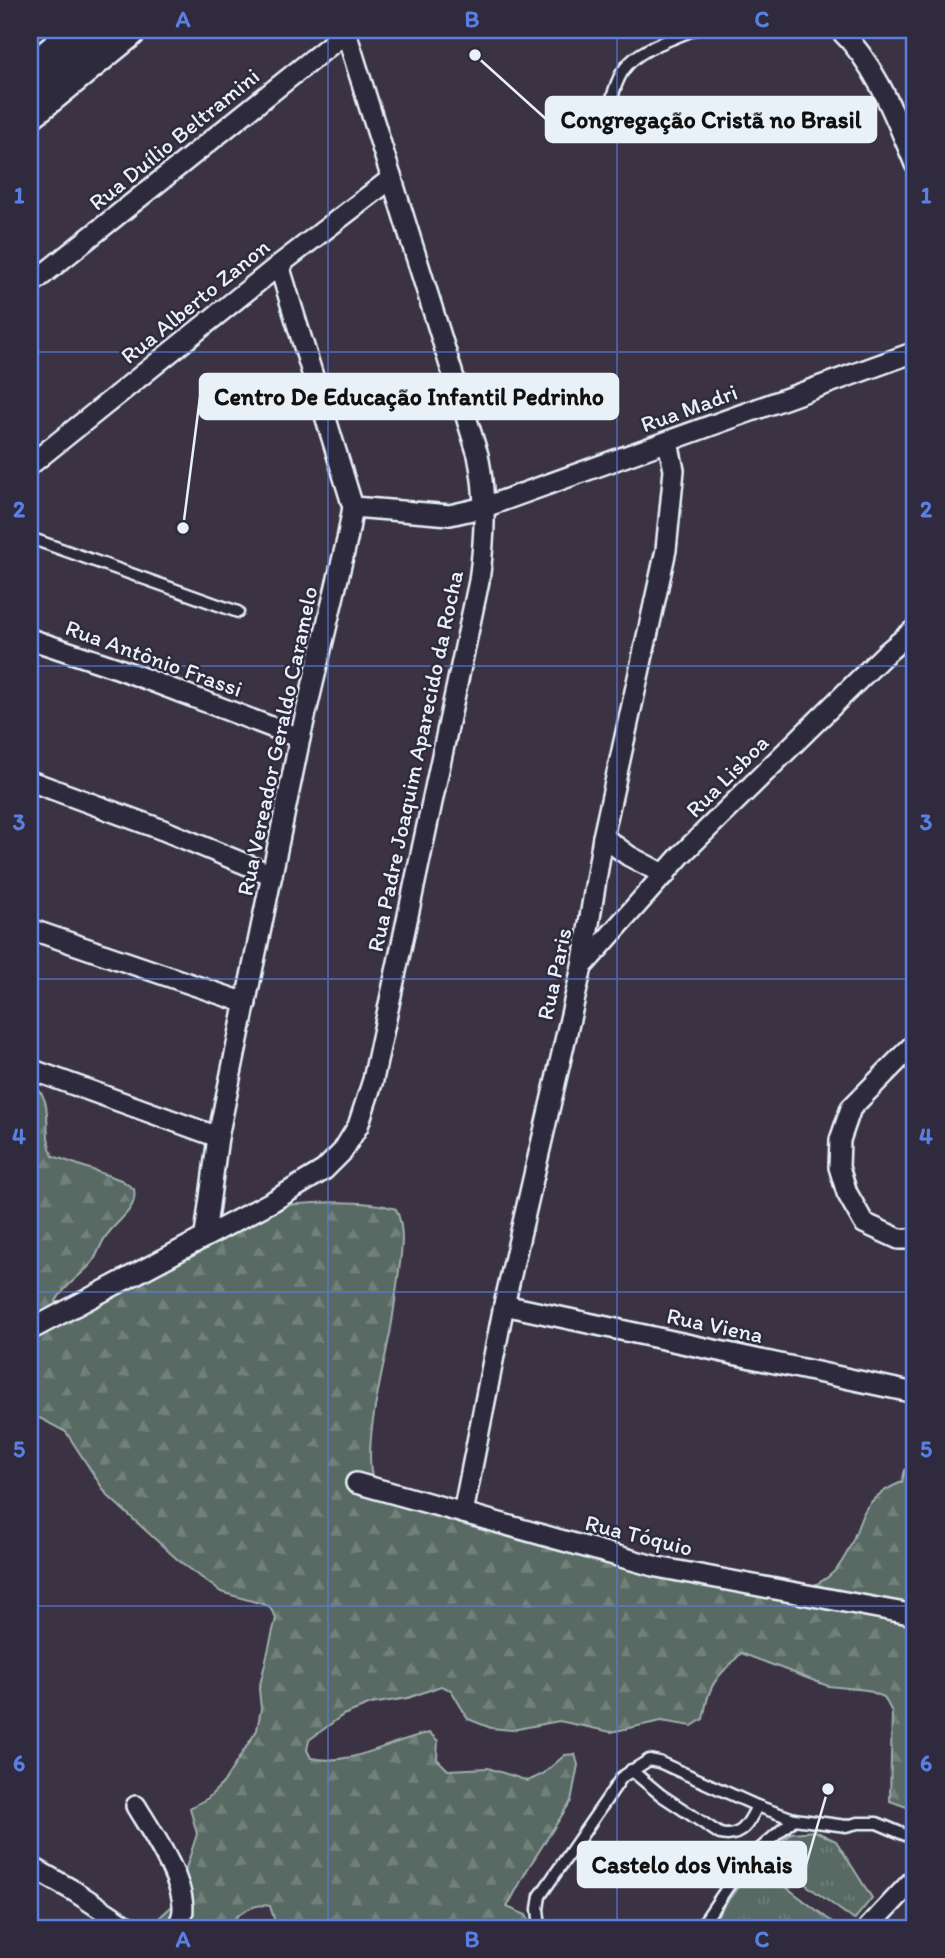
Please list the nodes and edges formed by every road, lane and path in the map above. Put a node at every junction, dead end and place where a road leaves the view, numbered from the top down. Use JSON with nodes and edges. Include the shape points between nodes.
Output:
{"nodes":[{"id":1,"x":83,"y":30,"type":"edge"},
{"id":2,"x":128,"y":30,"type":"edge"},
{"id":3,"x":693,"y":30,"type":"edge"},
{"id":4,"x":840,"y":30,"type":"edge"},
{"id":5,"x":347,"y":31,"type":"edge"},
{"id":6,"x":30,"y":74,"type":"edge"},
{"id":7,"x":30,"y":110,"type":"edge"},
{"id":8,"x":605,"y":132,"type":"dead end"},
{"id":9,"x":915,"y":164,"type":"edge"},
{"id":10,"x":392,"y":178,"type":"junction"},
{"id":11,"x":279,"y":265,"type":"junction"},
{"id":12,"x":30,"y":285,"type":"edge"},
{"id":13,"x":915,"y":352,"type":"edge"},
{"id":14,"x":668,"y":442,"type":"junction"},
{"id":15,"x":30,"y":465,"type":"edge"},
{"id":16,"x":353,"y":507,"type":"junction"},
{"id":17,"x":485,"y":507,"type":"junction"},
{"id":18,"x":30,"y":538,"type":"edge"},
{"id":19,"x":238,"y":612,"type":"dead end"},
{"id":20,"x":915,"y":629,"type":"edge"},
{"id":21,"x":30,"y":639,"type":"edge"},
{"id":22,"x":300,"y":738,"type":"junction"},
{"id":23,"x":30,"y":781,"type":"edge"},
{"id":24,"x":603,"y":838,"type":"junction"},
{"id":25,"x":272,"y":875,"type":"junction"},
{"id":26,"x":665,"y":875,"type":"junction"},
{"id":27,"x":30,"y":929,"type":"edge"},
{"id":28,"x":582,"y":967,"type":"junction"},
{"id":29,"x":246,"y":1003,"type":"junction"},
{"id":30,"x":915,"y":1043,"type":"edge"},
{"id":31,"x":30,"y":1069,"type":"edge"},
{"id":32,"x":218,"y":1137,"type":"junction"},
{"id":33,"x":205,"y":1235,"type":"junction"},
{"id":34,"x":915,"y":1239,"type":"edge"},
{"id":35,"x":504,"y":1305,"type":"junction"},
{"id":36,"x":30,"y":1330,"type":"edge"},
{"id":37,"x":915,"y":1393,"type":"edge"},
{"id":38,"x":356,"y":1483,"type":"dead end"},
{"id":39,"x":463,"y":1513,"type":"junction"},
{"id":40,"x":915,"y":1615,"type":"edge"},
{"id":41,"x":631,"y":1770,"type":"junction"},
{"id":42,"x":757,"y":1806,"type":"junction"},
{"id":43,"x":136,"y":1807,"type":"dead end"},
{"id":44,"x":794,"y":1819,"type":"junction"},
{"id":45,"x":915,"y":1839,"type":"edge"},
{"id":46,"x":30,"y":1866,"type":"edge"},
{"id":47,"x":915,"y":1878,"type":"edge"},
{"id":48,"x":130,"y":1928,"type":"edge"},
{"id":49,"x":174,"y":1928,"type":"edge"},
{"id":50,"x":540,"y":1928,"type":"edge"},
{"id":51,"x":703,"y":1928,"type":"edge"},
{"id":52,"x":868,"y":1928,"type":"edge"}],
"edges":[{"from":1,"to":6,"type":"highway"},
{"from":2,"to":7,"type":"highway"},
{"from":3,"to":8,"type":"lane","via":[[639,55],[626,68],[618,80]]},
{"from":4,"to":9,"type":"street","via":[[872,71]]},
{"from":5,"to":10,"type":"street","name":"Rua Padre Joaquim Aparecido da Rocha"},
{"from":5,"to":12,"type":"street","name":"Rua Duílio Beltramini"},
{"from":10,"to":11,"type":"street","name":"Rua Alberto Zanon"},
{"from":10,"to":17,"type":"street","name":"Rua Padre Joaquim Aparecido da Rocha","via":[[478,455]]},
{"from":11,"to":15,"type":"street","name":"Rua Alberto Zanon"},
{"from":11,"to":16,"type":"street","name":"Rua Vereador Geraldo Caramelo"},
{"from":13,"to":14,"type":"street","name":"Rua Madri"},
{"from":14,"to":17,"type":"street","name":"Rua Madri"},
{"from":14,"to":24,"type":"street","name":"Rua Paris","via":[[674,470],[666,550]]},
{"from":16,"to":17,"type":"street","name":"Rua Madri","via":[[450,514]]},
{"from":16,"to":22,"type":"street","name":"Rua Vereador Geraldo Caramelo"},
{"from":17,"to":33,"type":"street","name":"Rua Padre Joaquim Aparecido da Rocha","via":[[479,581],[376,1067],[358,1126],[324,1170]]},
{"from":18,"to":19,"type":"lane"},
{"from":20,"to":26,"type":"street","name":"Rua Lisboa","via":[[865,673]]},
{"from":21,"to":22,"type":"street","name":"Rua Antônio Frassi"},
{"from":22,"to":25,"type":"street","name":"Rua Vereador Geraldo Caramelo"},
{"from":23,"to":25,"type":"street"},
{"from":24,"to":26,"type":"street"},
{"from":24,"to":28,"type":"street","name":"Rua Paris"},
{"from":25,"to":29,"type":"street","name":"Rua Vereador Geraldo Caramelo"},
{"from":26,"to":28,"type":"street","name":"Rua Lisboa"},
{"from":27,"to":29,"type":"street"},
{"from":28,"to":35,"type":"street","name":"Rua Paris"},
{"from":29,"to":32,"type":"street","name":"Rua Vereador Geraldo Caramelo"},
{"from":30,"to":34,"type":"street","via":[[851,1108],[840,1140],[839,1167],[864,1223],[899,1239]]},
{"from":31,"to":32,"type":"street"},
{"from":32,"to":33,"type":"street","name":"Rua Vereador Geraldo Caramelo"},
{"from":33,"to":36,"type":"street","name":"Rua Padre Joaquim Aparecido da Rocha"},
{"from":35,"to":37,"type":"street","name":"Rua Viena"},
{"from":35,"to":39,"type":"street","name":"Rua Paris"},
{"from":38,"to":39,"type":"street","name":"Rua Tóquio"},
{"from":39,"to":40,"type":"street","name":"Rua Tóquio","via":[[657,1567]]},
{"from":41,"to":42,"type":"lane","via":[[649,1760],[659,1762]]},
{"from":41,"to":42,"type":"lane","via":[[720,1834],[730,1836],[744,1829]]},
{"from":41,"to":50,"type":"lane","via":[[540,1896]]},
{"from":42,"to":44,"type":"lane"},
{"from":43,"to":49,"type":"street","via":[[164,1851],[180,1888],[184,1914]]},
{"from":44,"to":45,"type":"lane","via":[[846,1826],[877,1823]]},
{"from":44,"to":51,"type":"lane","via":[[744,1863]]},
{"from":46,"to":48,"type":"street"},
{"from":47,"to":52,"type":"street"}]}
